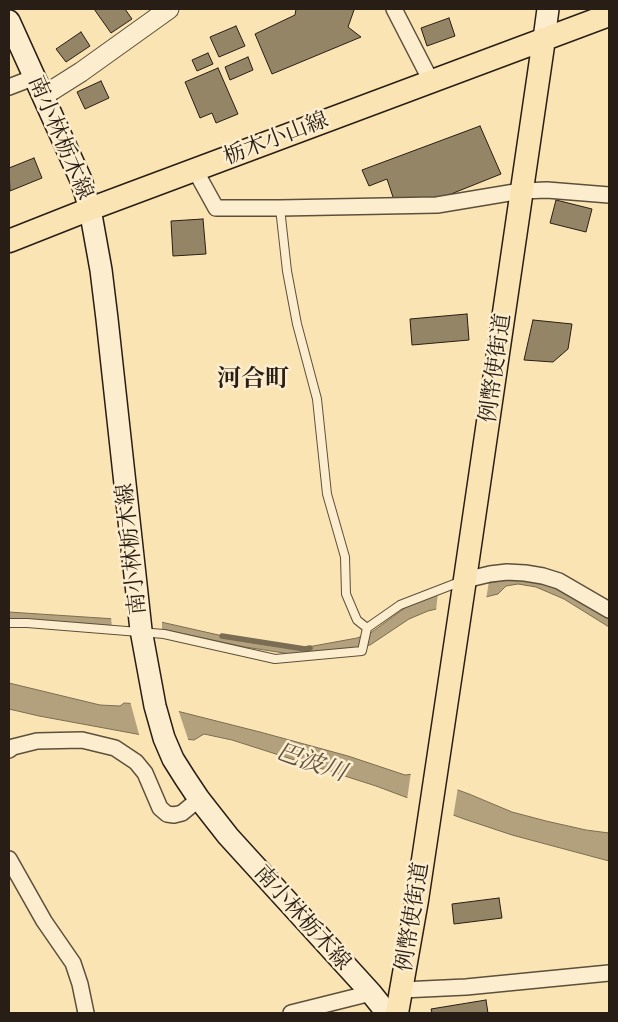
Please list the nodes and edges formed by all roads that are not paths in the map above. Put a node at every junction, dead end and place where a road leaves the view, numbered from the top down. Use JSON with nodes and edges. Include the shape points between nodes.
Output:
{"nodes":[{"id":1,"x":169,"y":9,"type":"edge"},
{"id":2,"x":394,"y":9,"type":"edge"},
{"id":3,"x":548,"y":9,"type":"edge"},
{"id":4,"x":609,"y":15,"type":"edge"},
{"id":5,"x":9,"y":21,"type":"edge"},
{"id":6,"x":544,"y":40,"type":"junction"},
{"id":7,"x":35,"y":77,"type":"junction"},
{"id":8,"x":431,"y":81,"type":"junction"},
{"id":9,"x":9,"y":87,"type":"edge"},
{"id":10,"x":43,"y":96,"type":"junction"},
{"id":11,"x":195,"y":170,"type":"junction"},
{"id":12,"x":521,"y":191,"type":"junction"},
{"id":13,"x":609,"y":195,"type":"edge"},
{"id":14,"x":280,"y":208,"type":"junction"},
{"id":15,"x":90,"y":209,"type":"junction"},
{"id":16,"x":9,"y":241,"type":"edge"},
{"id":17,"x":463,"y":591,"type":"junction"},
{"id":18,"x":609,"y":610,"type":"edge"},
{"id":19,"x":9,"y":623,"type":"edge"},
{"id":20,"x":140,"y":627,"type":"junction"},
{"id":21,"x":367,"y":628,"type":"junction"},
{"id":22,"x":9,"y":750,"type":"edge"},
{"id":23,"x":199,"y":799,"type":"junction"},
{"id":24,"x":9,"y":859,"type":"edge"},
{"id":25,"x":609,"y":973,"type":"edge"},
{"id":26,"x":402,"y":990,"type":"junction"},
{"id":27,"x":371,"y":993,"type":"junction"},
{"id":28,"x":86,"y":1013,"type":"edge"},
{"id":29,"x":291,"y":1013,"type":"edge"},
{"id":30,"x":387,"y":1013,"type":"edge"},
{"id":31,"x":397,"y":1013,"type":"edge"}],
"edges":[{"from":1,"to":10,"type":"street"},
{"from":2,"to":8,"type":"street"},
{"from":3,"to":6,"type":"main road"},
{"from":4,"to":6,"type":"main road"},
{"from":5,"to":7,"type":"main road","name":"南小林栃木線"},
{"from":6,"to":8,"type":"main road","name":"栃木小山線"},
{"from":6,"to":12,"type":"main road","name":"例幣使街道"},
{"from":7,"to":9,"type":"street"},
{"from":7,"to":10,"type":"main road","name":"南小林栃木線"},
{"from":8,"to":11,"type":"main road","name":"栃木小山線"},
{"from":10,"to":15,"type":"main road","name":"南小林栃木線","via":[[81,180]]},
{"from":11,"to":14,"type":"street","via":[[216,208]]},
{"from":11,"to":15,"type":"main road","name":"栃木小山線"},
{"from":12,"to":13,"type":"street"},
{"from":12,"to":14,"type":"street","via":[[437,206]]},
{"from":12,"to":17,"type":"main road","name":"例幣使街道"},
{"from":14,"to":21,"type":"lane","via":[[297,324],[317,399],[327,494],[345,557],[346,594],[357,620]]},
{"from":15,"to":16,"type":"main road","name":"栃木小山線"},
{"from":15,"to":20,"type":"main road","name":"南小林栃木線","via":[[107,319]]},
{"from":17,"to":18,"type":"street","via":[[490,574],[525,573],[559,582]]},
{"from":17,"to":21,"type":"lane","via":[[400,606]]},
{"from":17,"to":26,"type":"main road","name":"例幣使街道"},
{"from":19,"to":20,"type":"lane"},
{"from":20,"to":21,"type":"lane","via":[[275,659],[362,651]]},
{"from":20,"to":23,"type":"main road","name":"南小林栃木線","via":[[164,738],[173,759]]},
{"from":22,"to":23,"type":"street","via":[[37,741],[82,740],[115,748],[136,762],[145,773],[160,808],[167,814],[182,813]]},
{"from":23,"to":27,"type":"main road","name":"南小林栃木線","via":[[247,858]]},
{"from":24,"to":28,"type":"street","via":[[44,922],[72,963]]},
{"from":25,"to":26,"type":"street"},
{"from":26,"to":31,"type":"main road","name":"例幣使街道"},
{"from":27,"to":29,"type":"street"},
{"from":27,"to":30,"type":"main road","name":"南小林栃木線"}]}
